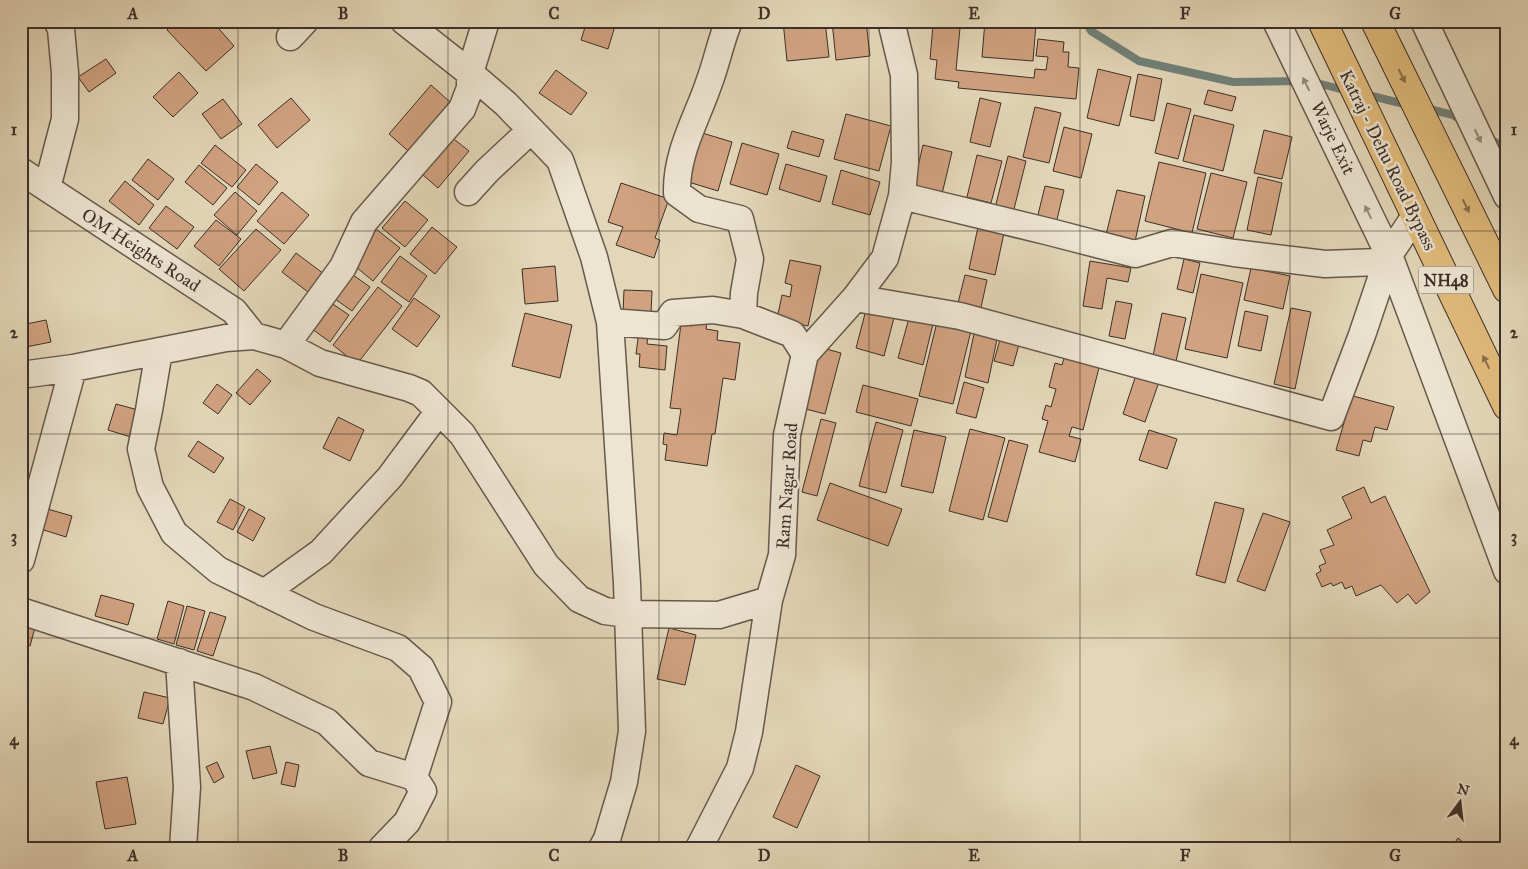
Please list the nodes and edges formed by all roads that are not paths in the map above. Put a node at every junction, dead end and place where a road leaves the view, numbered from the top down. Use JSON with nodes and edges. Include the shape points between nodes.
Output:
{"nodes":[{"id":1,"x":57,"y":21,"type":"edge"},
{"id":2,"x":404,"y":21,"type":"edge"},
{"id":3,"x":486,"y":21,"type":"edge"},
{"id":4,"x":729,"y":21,"type":"edge"},
{"id":5,"x":891,"y":21,"type":"edge"},
{"id":6,"x":1424,"y":21,"type":"edge"},
{"id":7,"x":1378,"y":27,"type":"edge"},
{"id":8,"x":1281,"y":30,"type":"edge"},
{"id":9,"x":1327,"y":32,"type":"edge"},
{"id":10,"x":470,"y":73,"type":"junction"},
{"id":11,"x":531,"y":130,"type":"junction"},
{"id":12,"x":21,"y":171,"type":"edge"},
{"id":13,"x":47,"y":188,"type":"junction"},
{"id":14,"x":468,"y":192,"type":"dead end"},
{"id":15,"x":902,"y":196,"type":"junction"},
{"id":16,"x":1507,"y":196,"type":"edge"},
{"id":17,"x":1416,"y":216,"type":"junction"},
{"id":18,"x":1389,"y":256,"type":"junction"},
{"id":19,"x":1507,"y":289,"type":"edge"},
{"id":20,"x":855,"y":298,"type":"junction"},
{"id":21,"x":743,"y":314,"type":"junction"},
{"id":22,"x":610,"y":322,"type":"junction"},
{"id":23,"x":254,"y":336,"type":"junction"},
{"id":24,"x":286,"y":345,"type":"junction"},
{"id":25,"x":159,"y":351,"type":"junction"},
{"id":26,"x":805,"y":354,"type":"junction"},
{"id":27,"x":73,"y":368,"type":"junction"},
{"id":28,"x":21,"y":375,"type":"edge"},
{"id":29,"x":1507,"y":406,"type":"edge"},
{"id":30,"x":439,"y":411,"type":"junction"},
{"id":31,"x":21,"y":560,"type":"edge"},
{"id":32,"x":1507,"y":571,"type":"edge"},
{"id":33,"x":264,"y":593,"type":"junction"},
{"id":34,"x":769,"y":600,"type":"junction"},
{"id":35,"x":21,"y":611,"type":"edge"},
{"id":36,"x":627,"y":614,"type":"junction"},
{"id":37,"x":179,"y":662,"type":"junction"},
{"id":38,"x":414,"y":777,"type":"junction"},
{"id":39,"x":183,"y":848,"type":"edge"},
{"id":40,"x":382,"y":848,"type":"edge"},
{"id":41,"x":602,"y":848,"type":"edge"},
{"id":42,"x":699,"y":848,"type":"edge"}],
"edges":[{"from":1,"to":13,"type":"street","via":[[61,29],[65,73],[64,119]]},
{"from":2,"to":10,"type":"street"},
{"from":3,"to":10,"type":"street"},
{"from":4,"to":21,"type":"street","via":[[681,157],[677,194],[699,209],[740,219],[750,259]]},
{"from":5,"to":15,"type":"street","name":"Ram Nagar Road","via":[[904,75]]},
{"from":6,"to":16,"type":"street","one_way":true},
{"from":7,"to":19,"type":"highway","number":"NH48","one_way":true},
{"from":18,"to":8,"type":"street","name":"Warje Exit","one_way":true},
{"from":9,"to":17,"type":"highway","name":"Katraj - Dehu Road Bypass","number":"NH48"},
{"from":10,"to":11,"type":"street"},
{"from":10,"to":24,"type":"street","via":[[470,88],[462,109],[364,222],[343,268]]},
{"from":11,"to":14,"type":"street"},
{"from":11,"to":22,"type":"street","via":[[560,160],[594,257]]},
{"from":12,"to":13,"type":"street","name":"OM Heights Road"},
{"from":13,"to":23,"type":"street","name":"OM Heights Road","via":[[234,311]]},
{"from":15,"to":18,"type":"street","via":[[1135,254],[1172,243],[1325,264],[1378,262]]},
{"from":15,"to":20,"type":"street","name":"Ram Nagar Road","via":[[885,258]]},
{"from":17,"to":18,"type":"street"},
{"from":29,"to":17,"type":"highway","name":"Katraj - Dehu Road Bypass","number":"NH48","one_way":true},
{"from":18,"to":20,"type":"street","via":[[1330,417],[960,316]]},
{"from":18,"to":32,"type":"street","name":"Warje Exit"},
{"from":20,"to":26,"type":"street","name":"Ram Nagar Road"},
{"from":21,"to":22,"type":"street","via":[[713,310],[673,312],[664,326]]},
{"from":21,"to":26,"type":"street","via":[[792,334]]},
{"from":22,"to":36,"type":"street"},
{"from":23,"to":24,"type":"street"},
{"from":23,"to":25,"type":"street"},
{"from":24,"to":30,"type":"street","via":[[320,363],[421,393]]},
{"from":25,"to":27,"type":"street"},
{"from":25,"to":33,"type":"street","via":[[141,449],[150,488],[174,532],[218,570]]},
{"from":26,"to":34,"type":"street","name":"Ram Nagar Road","via":[[787,435],[782,555]]},
{"from":27,"to":28,"type":"street"},
{"from":27,"to":31,"type":"street"},
{"from":30,"to":33,"type":"street","via":[[390,477],[321,552]]},
{"from":30,"to":36,"type":"street","via":[[462,434],[546,566],[579,599],[605,611]]},
{"from":33,"to":38,"type":"street","via":[[314,617],[398,648],[421,668],[438,702]]},
{"from":34,"to":36,"type":"street","via":[[719,615]]},
{"from":34,"to":42,"type":"street","name":"Ram Nagar Road","via":[[749,732],[740,768]]},
{"from":35,"to":37,"type":"street"},
{"from":36,"to":41,"type":"street","via":[[632,731],[624,782]]},
{"from":37,"to":38,"type":"street","via":[[262,691],[327,722],[369,763]]},
{"from":37,"to":39,"type":"street","via":[[187,787]]},
{"from":38,"to":40,"type":"street","via":[[423,791],[407,822]]}]}
